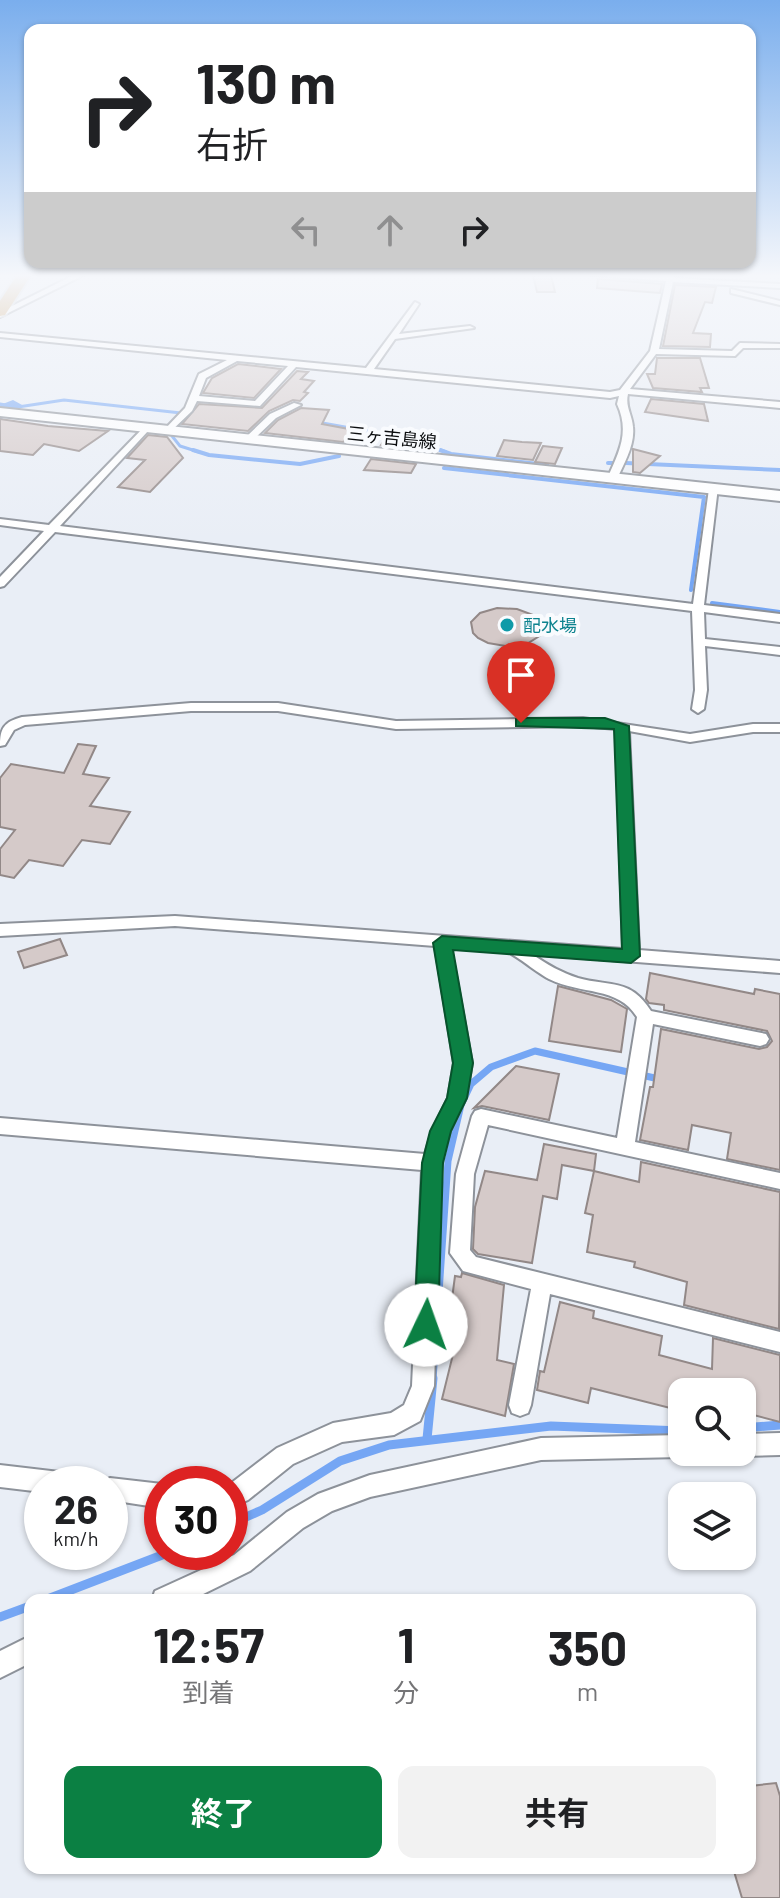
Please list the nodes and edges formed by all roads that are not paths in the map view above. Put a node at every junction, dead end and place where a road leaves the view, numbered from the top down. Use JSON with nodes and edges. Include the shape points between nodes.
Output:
{"nodes":[{"id":1,"x":228,"y":364,"type":"edge"},
{"id":2,"x":290,"y":364,"type":"edge"},
{"id":3,"x":294,"y":364,"type":"junction"},
{"id":4,"x":374,"y":364,"type":"edge"},
{"id":5,"x":645,"y":364,"type":"edge"},
{"id":6,"x":369,"y":371,"type":"junction"},
{"id":7,"x":624,"y":393,"type":"junction"},
{"id":8,"x":193,"y":398,"type":"junction"},
{"id":9,"x":297,"y":405,"type":"dead end"},
{"id":10,"x":780,"y":405,"type":"edge"},
{"id":11,"x":0,"y":412,"type":"edge"},
{"id":12,"x":146,"y":428,"type":"junction"},
{"id":13,"x":169,"y":430,"type":"junction"},
{"id":14,"x":249,"y":439,"type":"junction"},
{"id":15,"x":612,"y":479,"type":"junction"},
{"id":16,"x":714,"y":489,"type":"junction"},
{"id":17,"x":780,"y":496,"type":"edge"},
{"id":18,"x":0,"y":522,"type":"edge"},
{"id":19,"x":50,"y":528,"type":"junction"},
{"id":20,"x":0,"y":584,"type":"edge"},
{"id":21,"x":699,"y":604,"type":"junction"},
{"id":22,"x":780,"y":608,"type":"edge"},
{"id":23,"x":780,"y":618,"type":"edge"},
{"id":24,"x":698,"y":642,"type":"junction"},
{"id":25,"x":780,"y":651,"type":"edge"},
{"id":26,"x":698,"y":709,"type":"dead end"},
{"id":27,"x":622,"y":726,"type":"junction"},
{"id":28,"x":780,"y":728,"type":"edge"},
{"id":29,"x":0,"y":742,"type":"edge"},
{"id":30,"x":0,"y":930,"type":"edge"},
{"id":31,"x":442,"y":943,"type":"junction"},
{"id":32,"x":514,"y":947,"type":"junction"},
{"id":33,"x":631,"y":956,"type":"junction"},
{"id":34,"x":780,"y":967,"type":"edge"},
{"id":35,"x":646,"y":1016,"type":"junction"},
{"id":36,"x":760,"y":1039,"type":"dead end"},
{"id":37,"x":0,"y":1126,"type":"edge"},
{"id":38,"x":625,"y":1148,"type":"junction"},
{"id":39,"x":432,"y":1163,"type":"junction"},
{"id":40,"x":780,"y":1181,"type":"edge"},
{"id":41,"x":542,"y":1283,"type":"junction"},
{"id":42,"x":780,"y":1342,"type":"edge"},
{"id":43,"x":520,"y":1405,"type":"dead end"},
{"id":44,"x":780,"y":1444,"type":"edge"},
{"id":45,"x":756,"y":1445,"type":"edge"},
{"id":46,"x":668,"y":1446,"type":"edge"},
{"id":47,"x":0,"y":1476,"type":"edge"},
{"id":48,"x":24,"y":1479,"type":"edge"},
{"id":49,"x":248,"y":1486,"type":"edge"},
{"id":50,"x":177,"y":1594,"type":"edge"},
{"id":51,"x":24,"y":1652,"type":"edge"},
{"id":52,"x":0,"y":1665,"type":"edge"}],
"edges":[{"from":1,"to":8,"type":"street","via":[[202,376]]},
{"from":2,"to":3,"type":"street"},
{"from":3,"to":6,"type":"street"},
{"from":3,"to":8,"type":"street","via":[[257,404]]},
{"from":4,"to":6,"type":"street"},
{"from":5,"to":7,"type":"street"},
{"from":6,"to":7,"type":"street"},
{"from":7,"to":10,"type":"street"},
{"from":7,"to":15,"type":"street","via":[[621,404],[631,434]]},
{"from":8,"to":13,"type":"street"},
{"from":9,"to":14,"type":"street","via":[[273,416]]},
{"from":11,"to":12,"type":"main road","name":"三ヶ吉島線"},
{"from":12,"to":13,"type":"main road","name":"三ヶ吉島線"},
{"from":12,"to":19,"type":"street"},
{"from":13,"to":14,"type":"main road","name":"三ヶ吉島線"},
{"from":14,"to":15,"type":"main road","name":"三ヶ吉島線"},
{"from":15,"to":16,"type":"main road","name":"三ヶ吉島線"},
{"from":16,"to":17,"type":"main road","name":"三ヶ吉島線"},
{"from":16,"to":21,"type":"street"},
{"from":18,"to":19,"type":"street"},
{"from":19,"to":20,"type":"street"},
{"from":19,"to":21,"type":"street"},
{"from":21,"to":22,"type":"street"},
{"from":21,"to":23,"type":"street"},
{"from":21,"to":24,"type":"street"},
{"from":24,"to":25,"type":"street"},
{"from":24,"to":26,"type":"street"},
{"from":27,"to":28,"type":"street","via":[[690,738]]},
{"from":27,"to":29,"type":"street","via":[[396,725],[278,707],[191,707],[22,721],[9,727]]},
{"from":27,"to":33,"type":"street"},
{"from":30,"to":31,"type":"street","via":[[175,921]]},
{"from":31,"to":32,"type":"street"},
{"from":31,"to":39,"type":"street","via":[[463,1063],[457,1098]]},
{"from":32,"to":33,"type":"street"},
{"from":32,"to":35,"type":"street","via":[[528,962],[578,983],[623,990]]},
{"from":33,"to":34,"type":"street"},
{"from":35,"to":36,"type":"street"},
{"from":35,"to":38,"type":"street"},
{"from":37,"to":39,"type":"street"},
{"from":38,"to":40,"type":"street"},
{"from":38,"to":41,"type":"street","via":[[481,1116],[465,1174],[460,1253],[470,1265]]},
{"from":39,"to":49,"type":"street","via":[[423,1386],[412,1413],[394,1424],[341,1431],[285,1456]]},
{"from":41,"to":42,"type":"street"},
{"from":41,"to":43,"type":"street"},
{"from":44,"to":45,"type":"street"},
{"from":46,"to":50,"type":"street","via":[[541,1449],[370,1486],[326,1502],[242,1563]]},
{"from":47,"to":48,"type":"street"},
{"from":51,"to":52,"type":"street"}]}
